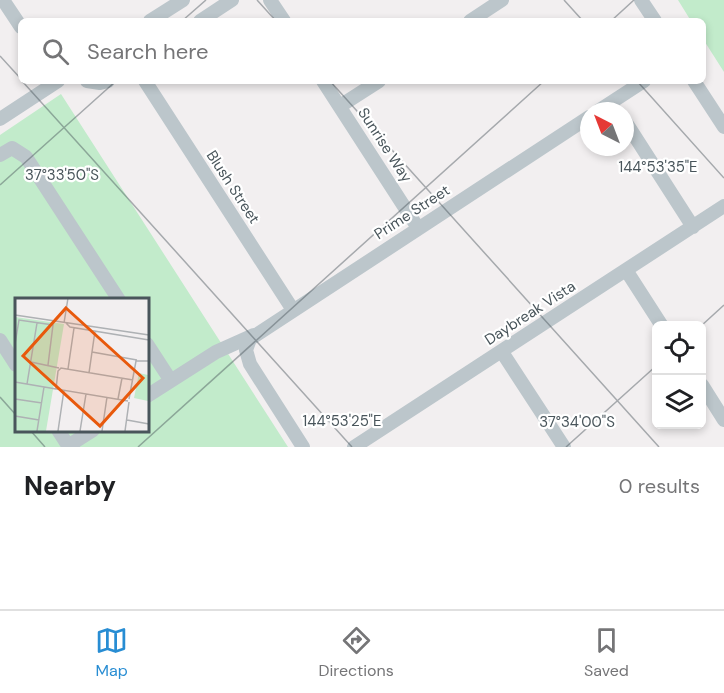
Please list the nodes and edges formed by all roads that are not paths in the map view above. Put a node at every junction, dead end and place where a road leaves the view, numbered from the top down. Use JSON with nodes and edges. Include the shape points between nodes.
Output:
{"nodes":[{"id":1,"x":3,"y":0,"type":"edge"},
{"id":2,"x":183,"y":0,"type":"edge"},
{"id":3,"x":232,"y":0,"type":"edge"},
{"id":4,"x":270,"y":0,"type":"edge"},
{"id":5,"x":502,"y":0,"type":"edge"},
{"id":6,"x":641,"y":0,"type":"edge"},
{"id":7,"x":155,"y":18,"type":"edge"},
{"id":8,"x":205,"y":18,"type":"edge"},
{"id":9,"x":282,"y":18,"type":"edge"},
{"id":10,"x":475,"y":18,"type":"edge"},
{"id":11,"x":653,"y":18,"type":"edge"},
{"id":12,"x":18,"y":22,"type":"edge"},
{"id":13,"x":53,"y":84,"type":"edge"},
{"id":14,"x":147,"y":84,"type":"edge"},
{"id":15,"x":325,"y":84,"type":"edge"},
{"id":16,"x":374,"y":84,"type":"edge"},
{"id":17,"x":641,"y":84,"type":"edge"},
{"id":18,"x":696,"y":84,"type":"edge"},
{"id":19,"x":620,"y":102,"type":"edge"},
{"id":20,"x":340,"y":106,"type":"junction"},
{"id":21,"x":0,"y":119,"type":"edge"},
{"id":22,"x":580,"y":123,"type":"edge"},
{"id":23,"x":724,"y":127,"type":"edge"},
{"id":24,"x":634,"y":135,"type":"edge"},
{"id":25,"x":0,"y":155,"type":"edge"},
{"id":26,"x":724,"y":206,"type":"edge"},
{"id":27,"x":693,"y":227,"type":"junction"},
{"id":28,"x":418,"y":228,"type":"junction"},
{"id":29,"x":626,"y":270,"type":"junction"},
{"id":30,"x":118,"y":298,"type":"edge"},
{"id":31,"x":292,"y":310,"type":"junction"},
{"id":32,"x":659,"y":321,"type":"edge"},
{"id":33,"x":254,"y":335,"type":"junction"},
{"id":34,"x":0,"y":340,"type":"edge"},
{"id":35,"x":148,"y":346,"type":"edge"},
{"id":36,"x":502,"y":352,"type":"junction"},
{"id":37,"x":15,"y":363,"type":"edge"},
{"id":38,"x":171,"y":381,"type":"junction"},
{"id":39,"x":706,"y":391,"type":"edge"},
{"id":40,"x":148,"y":395,"type":"edge"},
{"id":41,"x":724,"y":420,"type":"edge"},
{"id":42,"x":59,"y":432,"type":"edge"},
{"id":43,"x":90,"y":432,"type":"edge"},
{"id":44,"x":376,"y":441,"type":"edge"},
{"id":45,"x":69,"y":446,"type":"edge"},
{"id":46,"x":303,"y":447,"type":"edge"},
{"id":47,"x":354,"y":447,"type":"edge"},
{"id":48,"x":564,"y":447,"type":"edge"}],
"edges":[{"from":1,"to":12,"type":"street"},
{"from":2,"to":7,"type":"street"},
{"from":3,"to":8,"type":"street"},
{"from":4,"to":9,"type":"street"},
{"from":5,"to":10,"type":"street"},
{"from":6,"to":11,"type":"street"},
{"from":13,"to":21,"type":"street"},
{"from":14,"to":31,"type":"street","name":"Blush Street"},
{"from":15,"to":20,"type":"street","name":"Sunrise Way"},
{"from":16,"to":20,"type":"street"},
{"from":17,"to":19,"type":"street"},
{"from":18,"to":23,"type":"street"},
{"from":20,"to":28,"type":"street","name":"Sunrise Way"},
{"from":22,"to":28,"type":"street","name":"Prime Street"},
{"from":24,"to":27,"type":"street"},
{"from":25,"to":30,"type":"street","via":[[12,148],[26,157]]},
{"from":26,"to":27,"type":"street","name":"Daybreak Vista"},
{"from":27,"to":29,"type":"street","name":"Daybreak Vista"},
{"from":28,"to":31,"type":"street","name":"Prime Street"},
{"from":29,"to":32,"type":"street"},
{"from":29,"to":36,"type":"street","name":"Daybreak Vista"},
{"from":31,"to":33,"type":"street","name":"Prime Street"},
{"from":33,"to":38,"type":"street","name":"Prime Street","via":[[216,352]]},
{"from":33,"to":46,"type":"street","via":[[246,357]]},
{"from":34,"to":37,"type":"street"},
{"from":35,"to":38,"type":"street"},
{"from":36,"to":44,"type":"street","name":"Daybreak Vista"},
{"from":36,"to":48,"type":"street"},
{"from":38,"to":40,"type":"street","name":"Prime Street"},
{"from":39,"to":41,"type":"street"},
{"from":42,"to":45,"type":"street"},
{"from":43,"to":45,"type":"street"},
{"from":44,"to":47,"type":"street","name":"Daybreak Vista"}]}
